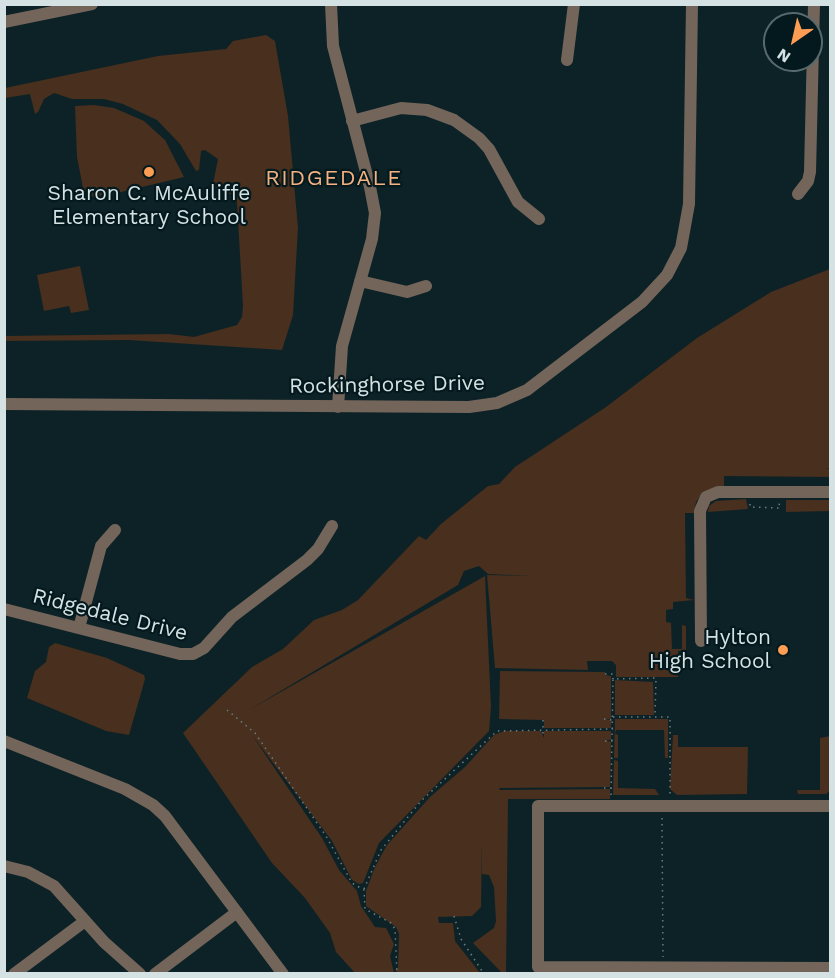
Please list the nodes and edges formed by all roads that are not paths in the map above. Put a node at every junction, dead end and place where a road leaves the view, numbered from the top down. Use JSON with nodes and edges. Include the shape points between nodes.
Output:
{"nodes":[{"id":1,"x":92,"y":4,"type":"edge"},
{"id":2,"x":331,"y":4,"type":"edge"},
{"id":3,"x":574,"y":4,"type":"edge"},
{"id":4,"x":692,"y":4,"type":"edge"},
{"id":5,"x":814,"y":4,"type":"edge"},
{"id":6,"x":4,"y":22,"type":"edge"},
{"id":7,"x":567,"y":60,"type":"dead end"},
{"id":8,"x":352,"y":121,"type":"junction"},
{"id":9,"x":798,"y":194,"type":"dead end"},
{"id":10,"x":539,"y":219,"type":"dead end"},
{"id":11,"x":360,"y":281,"type":"junction"},
{"id":12,"x":426,"y":286,"type":"dead end"},
{"id":13,"x":4,"y":404,"type":"edge"},
{"id":14,"x":338,"y":407,"type":"junction"},
{"id":15,"x":831,"y":492,"type":"edge"},
{"id":16,"x":332,"y":526,"type":"dead end"},
{"id":17,"x":115,"y":530,"type":"dead end"},
{"id":18,"x":4,"y":609,"type":"edge"},
{"id":19,"x":78,"y":628,"type":"junction"},
{"id":20,"x":700,"y":641,"type":"dead end"},
{"id":21,"x":4,"y":741,"type":"edge"},
{"id":22,"x":831,"y":806,"type":"edge"},
{"id":23,"x":4,"y":866,"type":"edge"},
{"id":24,"x":237,"y":912,"type":"junction"},
{"id":25,"x":85,"y":921,"type":"junction"},
{"id":26,"x":831,"y":968,"type":"edge"},
{"id":27,"x":15,"y":974,"type":"edge"},
{"id":28,"x":140,"y":974,"type":"edge"},
{"id":29,"x":155,"y":974,"type":"edge"},
{"id":30,"x":283,"y":974,"type":"edge"}],
"edges":[{"from":1,"to":6,"type":"street"},
{"from":2,"to":8,"type":"street","via":[[333,46]]},
{"from":3,"to":7,"type":"street"},
{"from":4,"to":14,"type":"street","name":"Rockinghorse Drive","via":[[686,224],[675,260],[656,288],[543,379],[510,399],[469,407]]},
{"from":5,"to":9,"type":"street","via":[[810,172]]},
{"from":8,"to":10,"type":"street","via":[[401,108],[447,116],[484,144],[518,202]]},
{"from":8,"to":11,"type":"street","via":[[375,213]]},
{"from":11,"to":12,"type":"street","via":[[407,292]]},
{"from":11,"to":14,"type":"street","via":[[342,346]]},
{"from":13,"to":14,"type":"street","name":"Rockinghorse Drive"},
{"from":15,"to":20,"type":"street","via":[[718,492],[706,497],[700,511]]},
{"from":16,"to":19,"type":"street","name":"Ridgedale Drive","via":[[312,555],[232,617],[204,648],[193,654]]},
{"from":17,"to":19,"type":"street","via":[[101,546]]},
{"from":18,"to":19,"type":"street","name":"Ridgedale Drive"},
{"from":21,"to":24,"type":"street","via":[[125,789],[153,805]]},
{"from":22,"to":26,"type":"street","via":[[538,806],[538,967]]},
{"from":23,"to":25,"type":"street","via":[[48,882]]},
{"from":24,"to":29,"type":"street"},
{"from":24,"to":30,"type":"street"},
{"from":25,"to":27,"type":"street"},
{"from":25,"to":28,"type":"street"}]}
